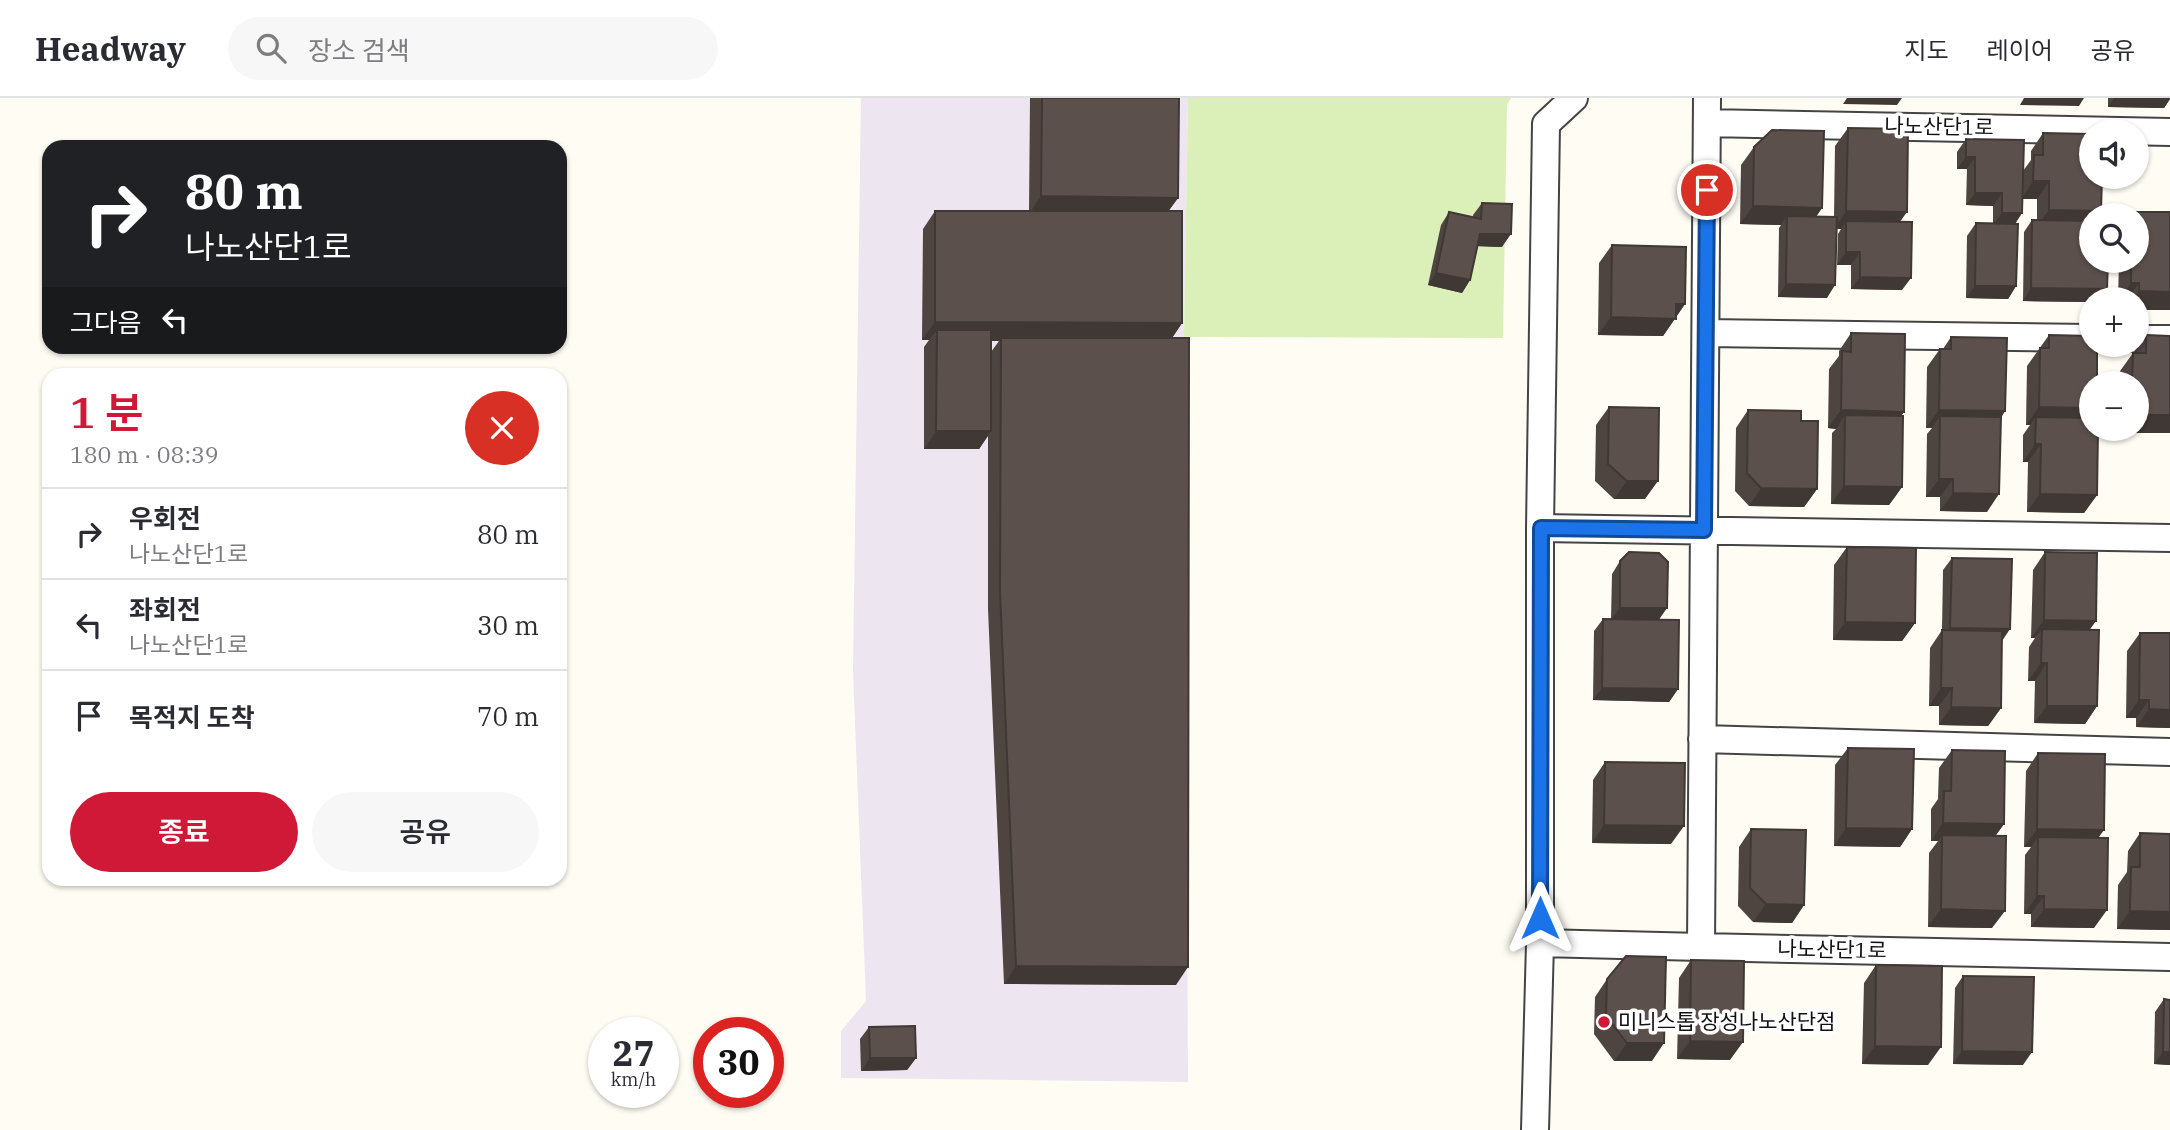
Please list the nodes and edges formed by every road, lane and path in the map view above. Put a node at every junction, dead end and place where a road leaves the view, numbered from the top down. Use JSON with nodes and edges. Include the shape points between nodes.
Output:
{"nodes":[{"id":1,"x":1574,"y":98,"type":"edge"},
{"id":2,"x":1707,"y":110,"type":"edge"},
{"id":3,"x":2170,"y":132,"type":"edge"},
{"id":4,"x":1706,"y":333,"type":"junction"},
{"id":5,"x":2079,"y":338,"type":"edge"},
{"id":6,"x":2149,"y":338,"type":"edge"},
{"id":7,"x":2170,"y":339,"type":"edge"},
{"id":8,"x":1541,"y":528,"type":"junction"},
{"id":9,"x":1704,"y":530,"type":"junction"},
{"id":10,"x":2170,"y":538,"type":"edge"},
{"id":11,"x":1702,"y":739,"type":"junction"},
{"id":12,"x":2170,"y":752,"type":"edge"},
{"id":13,"x":1539,"y":943,"type":"junction"},
{"id":14,"x":1700,"y":947,"type":"junction"},
{"id":15,"x":2170,"y":957,"type":"edge"},
{"id":16,"x":1535,"y":1130,"type":"edge"}],
"edges":[{"from":1,"to":8,"type":"street","via":[[1546,124]]},
{"from":2,"to":3,"type":"street","name":"나노산단1로"},
{"from":2,"to":4,"type":"street","name":"나노산단1로"},
{"from":4,"to":5,"type":"street"},
{"from":4,"to":9,"type":"street","name":"나노산단1로"},
{"from":6,"to":7,"type":"street"},
{"from":8,"to":9,"type":"street"},
{"from":8,"to":13,"type":"street"},
{"from":9,"to":10,"type":"street"},
{"from":9,"to":11,"type":"street","name":"나노산단1로"},
{"from":11,"to":12,"type":"street"},
{"from":11,"to":14,"type":"street","name":"나노산단1로"},
{"from":13,"to":14,"type":"street"},
{"from":13,"to":16,"type":"street"},
{"from":14,"to":15,"type":"street","name":"나노산단1로"}]}
